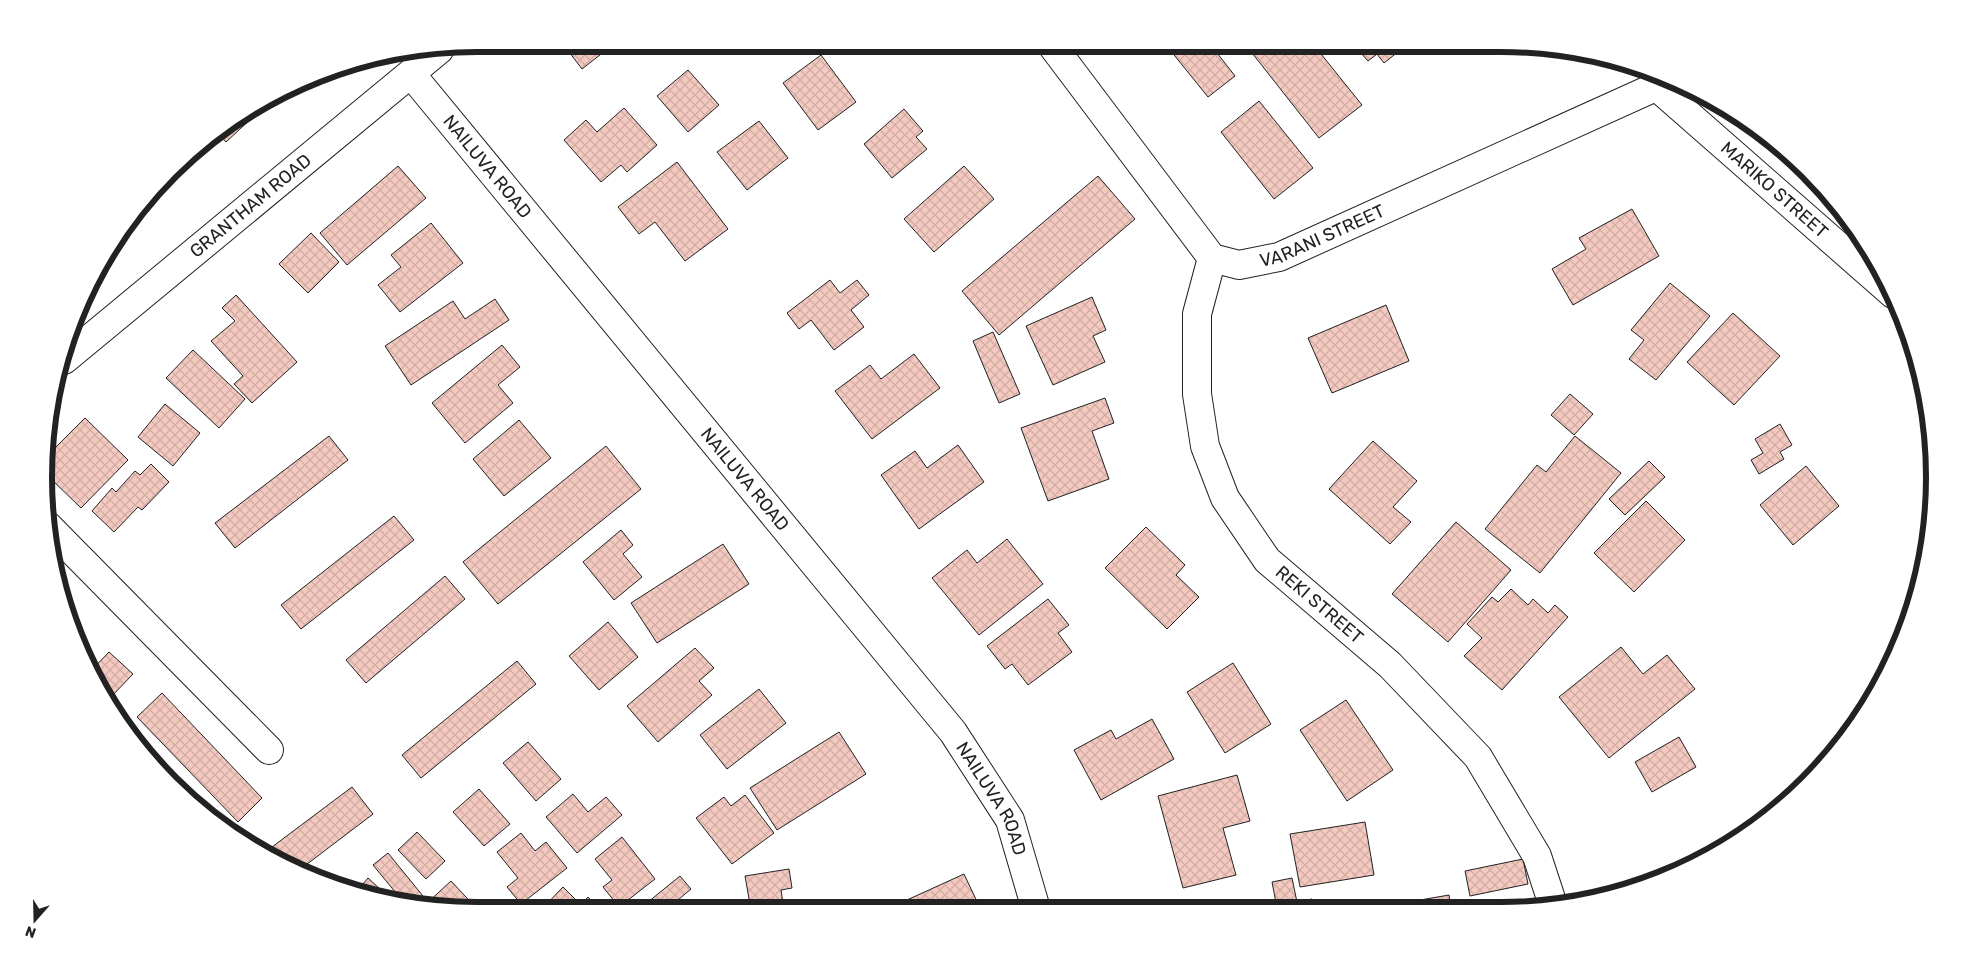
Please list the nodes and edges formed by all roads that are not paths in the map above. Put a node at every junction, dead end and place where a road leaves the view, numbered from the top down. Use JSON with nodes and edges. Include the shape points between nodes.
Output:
{"nodes":[{"id":1,"x":1057,"y":52,"type":"edge"},
{"id":2,"x":433,"y":55,"type":"edge"},
{"id":3,"x":411,"y":74,"type":"junction"},
{"id":4,"x":1662,"y":84,"type":"edge"},
{"id":5,"x":1670,"y":88,"type":"edge"},
{"id":6,"x":1212,"y":258,"type":"junction"},
{"id":7,"x":1878,"y":280,"type":"edge"},
{"id":8,"x":71,"y":354,"type":"edge"},
{"id":9,"x":56,"y":534,"type":"edge"},
{"id":10,"x":269,"y":750,"type":"dead end"},
{"id":11,"x":1551,"y":900,"type":"edge"},
{"id":12,"x":1034,"y":902,"type":"edge"}],
"edges":[{"from":1,"to":6,"type":"street"},
{"from":2,"to":3,"type":"street","name":"GRANTHAM ROAD"},
{"from":3,"to":8,"type":"street","name":"GRANTHAM ROAD"},
{"from":3,"to":12,"type":"street","name":"NAILUVA ROAD","via":[[953,732],[1010,820]]},
{"from":4,"to":6,"type":"street","name":"VARANI STREET","via":[[1279,257],[1240,265]]},
{"from":5,"to":7,"type":"street","name":"MARIKO STREET"},
{"from":6,"to":11,"type":"street","name":"REKI STREET","via":[[1197,314],[1197,394],[1205,446],[1225,498],[1268,560],[1390,665],[1478,757],[1537,856]]},
{"from":9,"to":10,"type":"street"}]}
